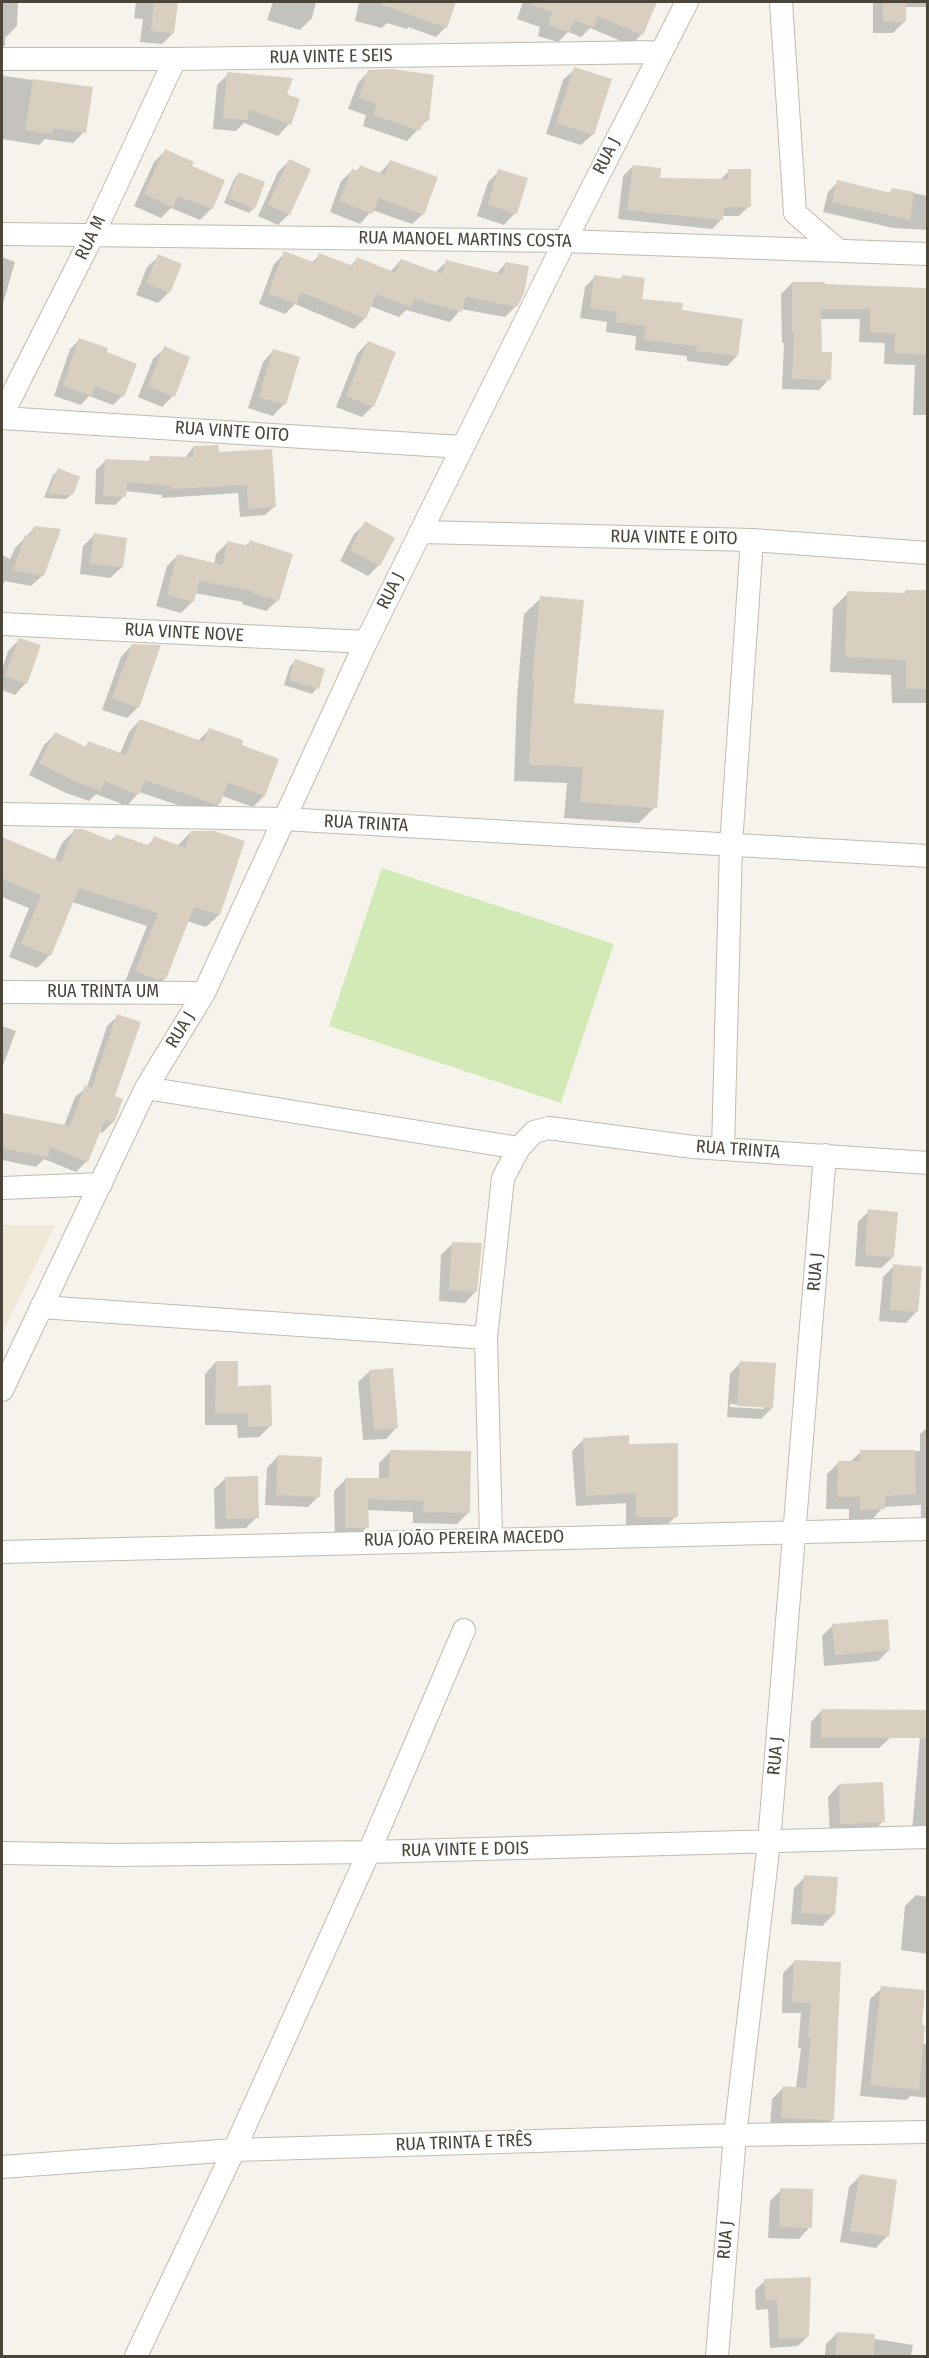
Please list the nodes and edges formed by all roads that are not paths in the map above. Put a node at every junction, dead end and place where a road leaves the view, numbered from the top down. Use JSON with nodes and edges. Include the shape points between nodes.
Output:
{"nodes":[{"id":1,"x":687,"y":2,"type":"edge"},
{"id":2,"x":781,"y":2,"type":"edge"},
{"id":3,"x":660,"y":52,"type":"junction"},
{"id":4,"x":2,"y":58,"type":"edge"},
{"id":5,"x":175,"y":59,"type":"junction"},
{"id":6,"x":2,"y":234,"type":"edge"},
{"id":7,"x":93,"y":235,"type":"junction"},
{"id":8,"x":565,"y":241,"type":"junction"},
{"id":9,"x":839,"y":251,"type":"junction"},
{"id":10,"x":927,"y":254,"type":"edge"},
{"id":11,"x":2,"y":417,"type":"edge"},
{"id":12,"x":462,"y":447,"type":"junction"},
{"id":13,"x":421,"y":532,"type":"junction"},
{"id":14,"x":752,"y":540,"type":"junction"},
{"id":15,"x":927,"y":553,"type":"edge"},
{"id":16,"x":2,"y":624,"type":"edge"},
{"id":17,"x":366,"y":642,"type":"junction"},
{"id":18,"x":2,"y":814,"type":"edge"},
{"id":19,"x":283,"y":819,"type":"junction"},
{"id":20,"x":730,"y":845,"type":"junction"},
{"id":21,"x":927,"y":856,"type":"edge"},
{"id":22,"x":2,"y":992,"type":"edge"},
{"id":23,"x":204,"y":993,"type":"junction"},
{"id":24,"x":146,"y":1088,"type":"junction"},
{"id":25,"x":519,"y":1148,"type":"junction"},
{"id":26,"x":723,"y":1149,"type":"junction"},
{"id":27,"x":825,"y":1155,"type":"junction"},
{"id":28,"x":927,"y":1163,"type":"edge"},
{"id":29,"x":101,"y":1184,"type":"junction"},
{"id":30,"x":2,"y":1188,"type":"edge"},
{"id":31,"x":41,"y":1307,"type":"junction"},
{"id":32,"x":486,"y":1338,"type":"junction"},
{"id":33,"x":2,"y":1390,"type":"edge"},
{"id":34,"x":927,"y":1529,"type":"edge"},
{"id":35,"x":794,"y":1532,"type":"junction"},
{"id":36,"x":491,"y":1538,"type":"junction"},
{"id":37,"x":2,"y":1551,"type":"edge"},
{"id":38,"x":465,"y":1630,"type":"dead end"},
{"id":39,"x":927,"y":1837,"type":"edge"},
{"id":40,"x":769,"y":1842,"type":"junction"},
{"id":41,"x":369,"y":1852,"type":"junction"},
{"id":42,"x":2,"y":1853,"type":"edge"},
{"id":43,"x":927,"y":2132,"type":"edge"},
{"id":44,"x":735,"y":2135,"type":"junction"},
{"id":45,"x":234,"y":2150,"type":"junction"},
{"id":46,"x":2,"y":2168,"type":"edge"},
{"id":47,"x":136,"y":2356,"type":"edge"},
{"id":48,"x":717,"y":2356,"type":"edge"}],
"edges":[{"from":1,"to":3,"type":"street","name":"RUA J"},
{"from":2,"to":9,"type":"street","via":[[795,213]]},
{"from":3,"to":5,"type":"street","name":"RUA VINTE E SEIS"},
{"from":3,"to":8,"type":"street","name":"RUA J"},
{"from":4,"to":5,"type":"street","name":"RUA VINTE E SEIS"},
{"from":5,"to":7,"type":"street","name":"RUA M"},
{"from":6,"to":7,"type":"street","name":"RUA MANOEL MARTINS COSTA"},
{"from":7,"to":8,"type":"street","name":"RUA MANOEL MARTINS COSTA"},
{"from":7,"to":11,"type":"street","name":"RUA M"},
{"from":8,"to":9,"type":"street","name":"RUA MANOEL MARTINS COSTA"},
{"from":8,"to":12,"type":"street","name":"RUA J"},
{"from":9,"to":10,"type":"street","name":"RUA MANOEL MARTINS COSTA"},
{"from":11,"to":12,"type":"street","name":"RUA VINTE OITO"},
{"from":12,"to":13,"type":"street","name":"RUA J"},
{"from":13,"to":14,"type":"street","name":"RUA VINTE E OITO"},
{"from":13,"to":17,"type":"street","name":"RUA J"},
{"from":14,"to":15,"type":"street","name":"RUA VINTE E OITO"},
{"from":14,"to":20,"type":"street"},
{"from":16,"to":17,"type":"street","name":"RUA VINTE NOVE"},
{"from":17,"to":19,"type":"street","name":"RUA J"},
{"from":18,"to":19,"type":"street","name":"RUA TRINTA"},
{"from":19,"to":20,"type":"street","name":"RUA TRINTA"},
{"from":19,"to":23,"type":"street","name":"RUA J"},
{"from":20,"to":21,"type":"street","name":"RUA TRINTA"},
{"from":20,"to":26,"type":"street"},
{"from":22,"to":23,"type":"street","name":"RUA TRINTA UM"},
{"from":23,"to":24,"type":"street","name":"RUA J"},
{"from":24,"to":25,"type":"street"},
{"from":24,"to":29,"type":"street","name":"RUA J"},
{"from":25,"to":26,"type":"street","name":"RUA TRINTA","via":[[534,1132],[549,1128]]},
{"from":25,"to":32,"type":"street","via":[[503,1178]]},
{"from":26,"to":27,"type":"street","name":"RUA TRINTA"},
{"from":27,"to":28,"type":"street","name":"RUA TRINTA"},
{"from":27,"to":35,"type":"street","name":"RUA J"},
{"from":29,"to":30,"type":"street"},
{"from":29,"to":31,"type":"street","name":"RUA J"},
{"from":31,"to":32,"type":"street"},
{"from":31,"to":33,"type":"street","name":"RUA J"},
{"from":32,"to":36,"type":"street"},
{"from":34,"to":35,"type":"street","name":"RUA JOÃO PEREIRA MACEDO"},
{"from":35,"to":36,"type":"street","name":"RUA JOÃO PEREIRA MACEDO"},
{"from":35,"to":40,"type":"street","name":"RUA J"},
{"from":36,"to":37,"type":"street","name":"RUA JOÃO PEREIRA MACEDO"},
{"from":38,"to":41,"type":"street"},
{"from":39,"to":40,"type":"street","name":"RUA VINTE E DOIS"},
{"from":40,"to":41,"type":"street","name":"RUA VINTE E DOIS"},
{"from":40,"to":44,"type":"street","name":"RUA J"},
{"from":41,"to":42,"type":"street","name":"RUA VINTE E DOIS"},
{"from":41,"to":45,"type":"street"},
{"from":43,"to":44,"type":"street","name":"RUA TRINTA E TRÊS"},
{"from":44,"to":45,"type":"street","name":"RUA TRINTA E TRÊS"},
{"from":44,"to":48,"type":"street","name":"RUA J"},
{"from":45,"to":46,"type":"street","name":"RUA TRINTA E TRÊS"},
{"from":45,"to":47,"type":"street"}]}
